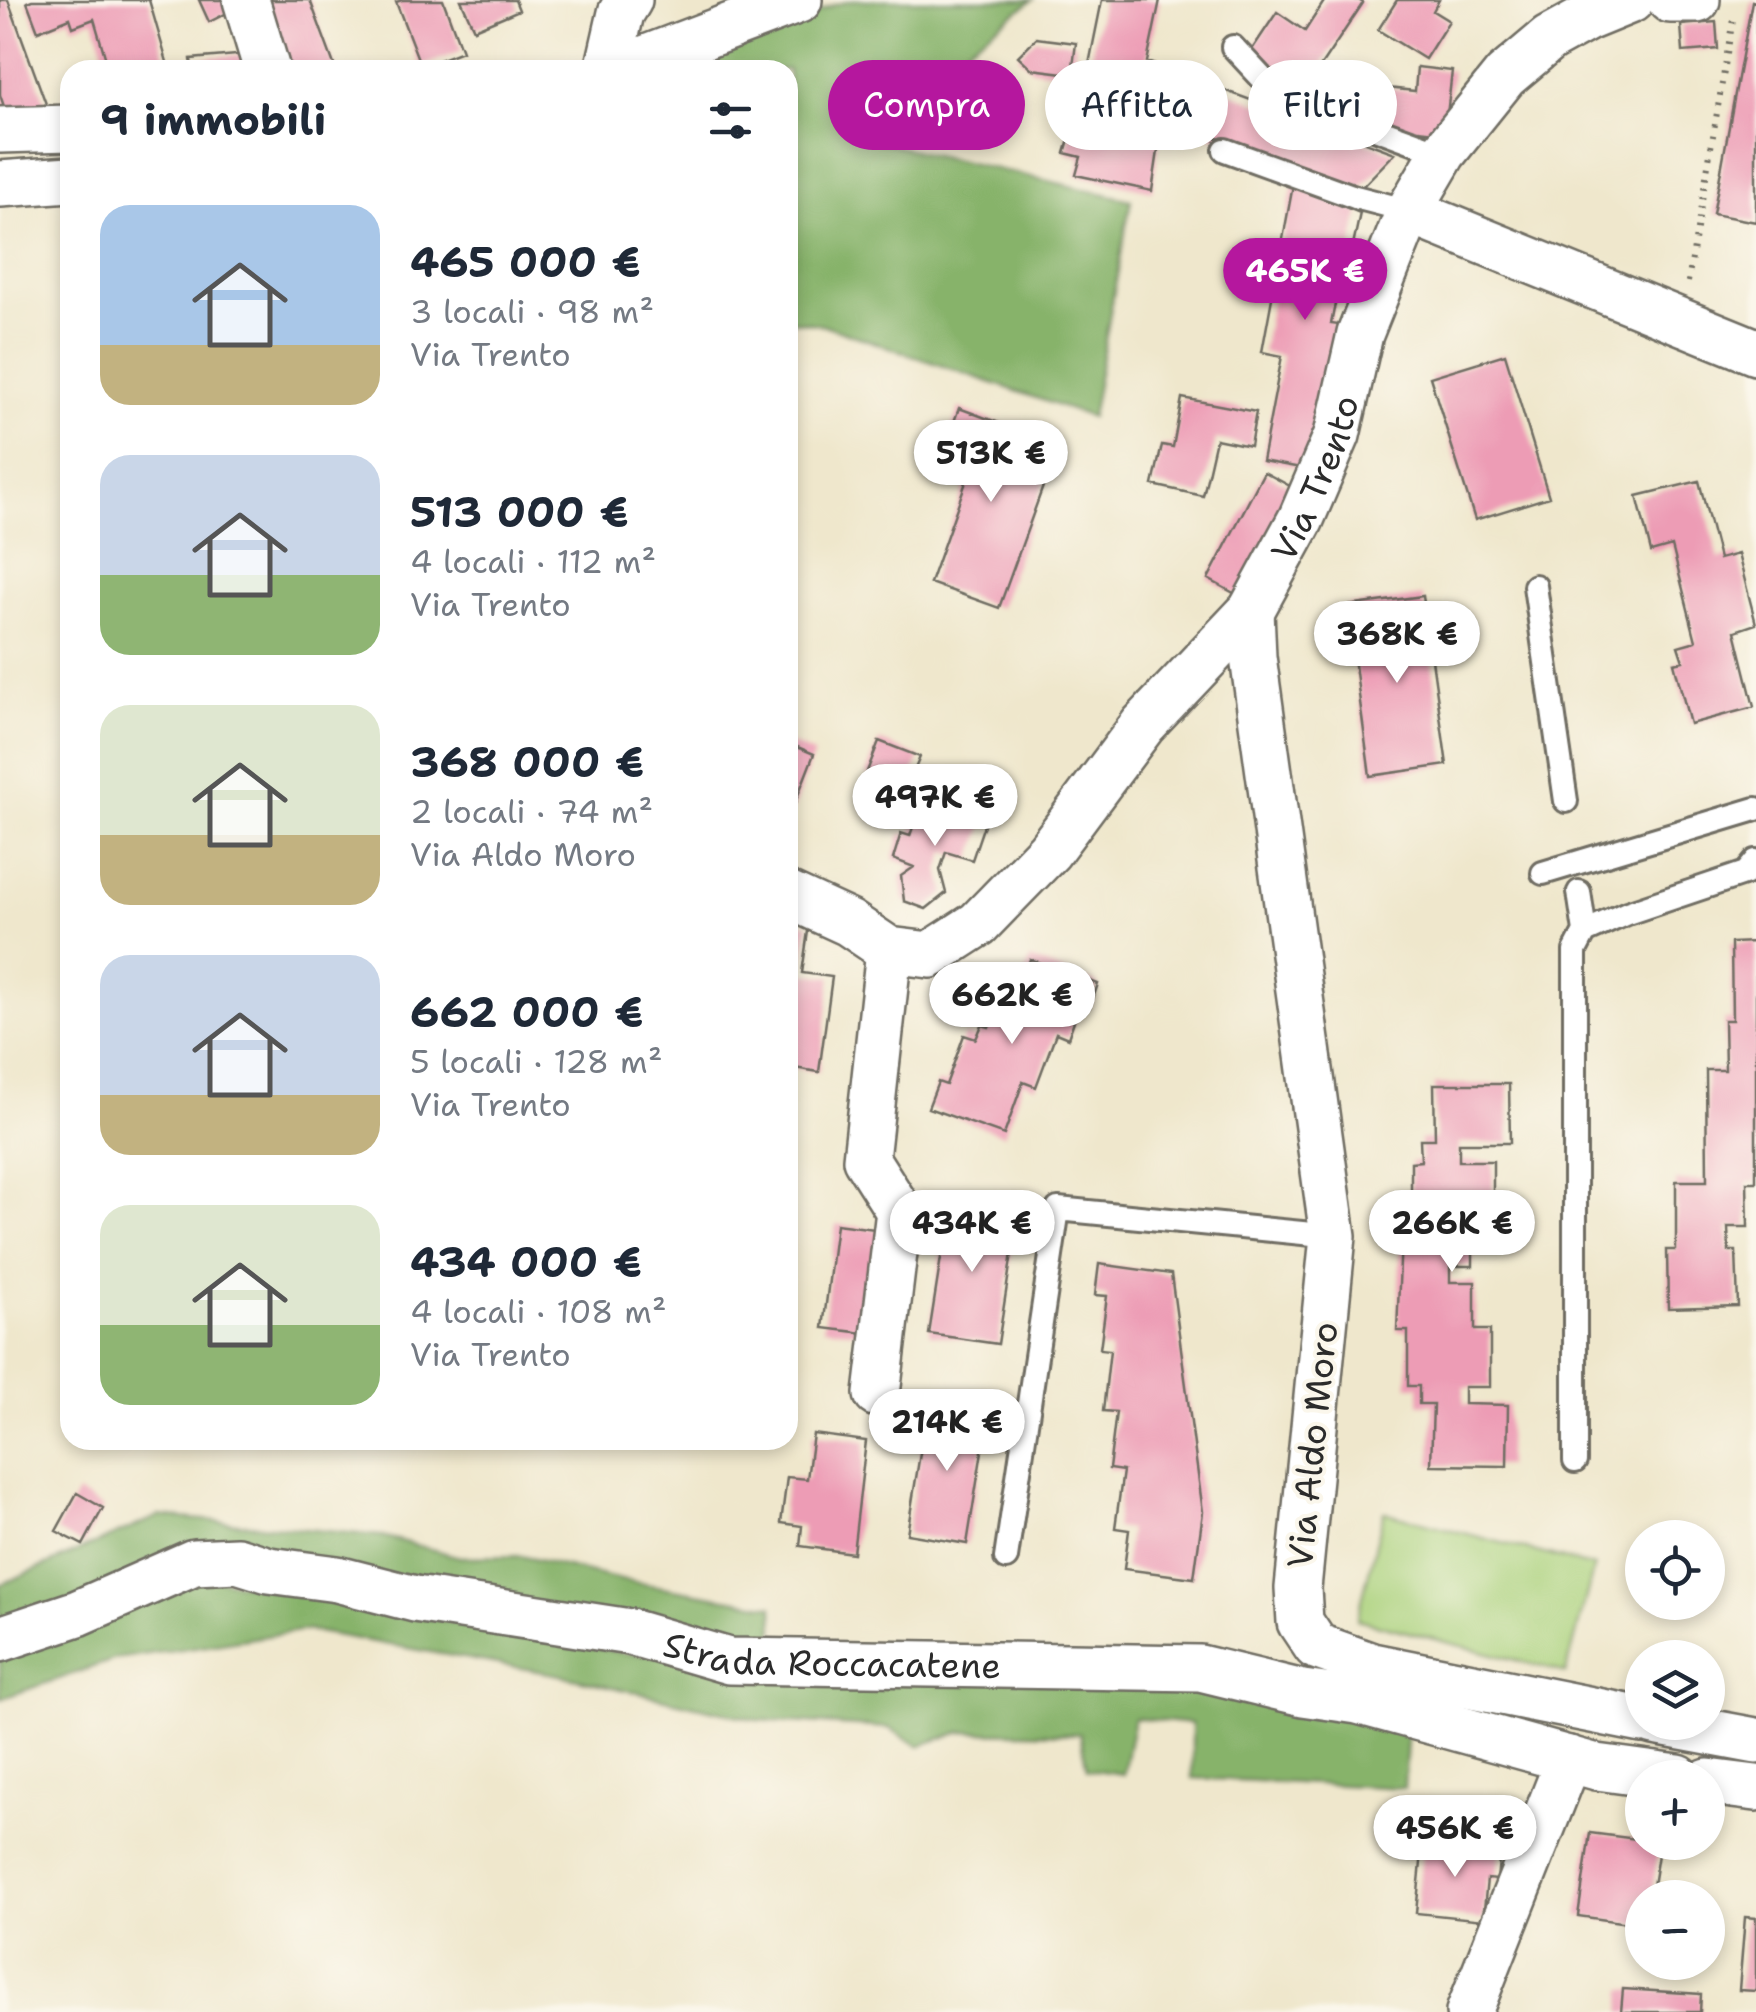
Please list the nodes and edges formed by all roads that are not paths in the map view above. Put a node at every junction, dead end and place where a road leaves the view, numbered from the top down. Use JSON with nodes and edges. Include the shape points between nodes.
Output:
{"nodes":[{"id":1,"x":246,"y":0,"type":"edge"},
{"id":2,"x":629,"y":0,"type":"edge"},
{"id":3,"x":799,"y":0,"type":"edge"},
{"id":4,"x":1630,"y":0,"type":"edge"},
{"id":5,"x":1670,"y":0,"type":"edge"},
{"id":6,"x":1697,"y":0,"type":"edge"},
{"id":7,"x":1233,"y":46,"type":"dead end"},
{"id":8,"x":264,"y":60,"type":"edge"},
{"id":9,"x":613,"y":60,"type":"edge"},
{"id":10,"x":638,"y":60,"type":"edge"},
{"id":11,"x":60,"y":128,"type":"edge"},
{"id":12,"x":0,"y":130,"type":"edge"},
{"id":13,"x":1225,"y":150,"type":"dead end"},
{"id":14,"x":1443,"y":153,"type":"junction"},
{"id":15,"x":60,"y":181,"type":"edge"},
{"id":16,"x":0,"y":184,"type":"edge"},
{"id":17,"x":1409,"y":211,"type":"junction"},
{"id":18,"x":1756,"y":352,"type":"edge"},
{"id":19,"x":1535,"y":586,"type":"dead end"},
{"id":20,"x":1251,"y":610,"type":"junction"},
{"id":21,"x":1566,"y":801,"type":"dead end"},
{"id":22,"x":1756,"y":809,"type":"edge"},
{"id":23,"x":1756,"y":861,"type":"edge"},
{"id":24,"x":1543,"y":873,"type":"dead end"},
{"id":25,"x":1579,"y":892,"type":"dead end"},
{"id":26,"x":798,"y":900,"type":"edge"},
{"id":27,"x":1585,"y":932,"type":"junction"},
{"id":28,"x":889,"y":950,"type":"junction"},
{"id":29,"x":1333,"y":1236,"type":"junction"},
{"id":30,"x":877,"y":1394,"type":"dead end"},
{"id":31,"x":1575,"y":1461,"type":"dead end"},
{"id":32,"x":1006,"y":1558,"type":"dead end"},
{"id":33,"x":0,"y":1639,"type":"edge"},
{"id":34,"x":1625,"y":1717,"type":"edge"},
{"id":35,"x":1725,"y":1735,"type":"edge"},
{"id":36,"x":1756,"y":1741,"type":"edge"},
{"id":37,"x":1570,"y":1759,"type":"junction"},
{"id":38,"x":1625,"y":1770,"type":"edge"},
{"id":39,"x":1725,"y":1784,"type":"edge"},
{"id":40,"x":1756,"y":1788,"type":"edge"},
{"id":41,"x":1469,"y":2012,"type":"edge"}],
"edges":[{"from":1,"to":8,"type":"street"},
{"from":2,"to":9,"type":"street","via":[[620,13]]},
{"from":3,"to":10,"type":"street"},
{"from":4,"to":14,"type":"street","name":"Via Trento","via":[[1549,38],[1504,76]]},
{"from":5,"to":6,"type":"street"},
{"from":7,"to":14,"type":"lane","via":[[1274,91]]},
{"from":11,"to":12,"type":"street"},
{"from":13,"to":17,"type":"lane"},
{"from":14,"to":17,"type":"street","name":"Via Trento"},
{"from":15,"to":16,"type":"street"},
{"from":17,"to":18,"type":"street"},
{"from":17,"to":20,"type":"street","name":"Via Trento","via":[[1360,334],[1337,435],[1301,520]]},
{"from":19,"to":21,"type":"lane"},
{"from":20,"to":28,"type":"street","name":"Via Trento","via":[[1143,725],[1049,851],[978,924],[930,955]]},
{"from":20,"to":29,"type":"street","name":"Via Aldo Moro"},
{"from":22,"to":24,"type":"lane"},
{"from":23,"to":27,"type":"lane","via":[[1746,873]]},
{"from":25,"to":27,"type":"lane"},
{"from":26,"to":28,"type":"street"},
{"from":27,"to":31,"type":"lane","via":[[1575,951]]},
{"from":28,"to":30,"type":"street","via":[[866,1158],[899,1211]]},
{"from":29,"to":32,"type":"lane","via":[[1058,1209]]},
{"from":29,"to":34,"type":"street","name":"Via Aldo Moro","via":[[1300,1622],[1316,1646],[1372,1666]]},
{"from":33,"to":37,"type":"street","name":"Strada Roccacatene","via":[[194,1562],[237,1560],[415,1599],[630,1632],[729,1660],[1200,1668],[1358,1701]]},
{"from":35,"to":36,"type":"street"},
{"from":37,"to":38,"type":"street","name":"Strada Roccacatene"},
{"from":37,"to":41,"type":"street"},
{"from":39,"to":40,"type":"street"}]}
